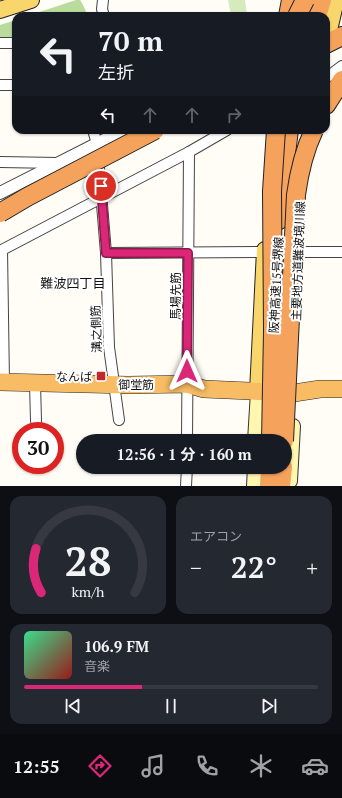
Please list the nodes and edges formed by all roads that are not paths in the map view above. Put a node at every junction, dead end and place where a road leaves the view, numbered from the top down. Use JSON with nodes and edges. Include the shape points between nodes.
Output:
{"nodes":[{"id":1,"x":31,"y":0,"type":"edge"},
{"id":2,"x":103,"y":0,"type":"edge"},
{"id":3,"x":291,"y":0,"type":"edge"},
{"id":4,"x":304,"y":0,"type":"edge"},
{"id":5,"x":322,"y":0,"type":"edge"},
{"id":6,"x":336,"y":0,"type":"edge"},
{"id":7,"x":0,"y":10,"type":"edge"},
{"id":8,"x":103,"y":12,"type":"edge"},
{"id":9,"x":289,"y":12,"type":"edge"},
{"id":10,"x":300,"y":12,"type":"edge"},
{"id":11,"x":318,"y":12,"type":"edge"},
{"id":12,"x":330,"y":34,"type":"edge"},
{"id":13,"x":0,"y":43,"type":"edge"},
{"id":14,"x":12,"y":43,"type":"edge"},
{"id":15,"x":342,"y":66,"type":"edge"},
{"id":16,"x":330,"y":75,"type":"edge"},
{"id":17,"x":342,"y":80,"type":"edge"},
{"id":18,"x":0,"y":85,"type":"edge"},
{"id":19,"x":12,"y":85,"type":"edge"},
{"id":20,"x":330,"y":99,"type":"edge"},
{"id":21,"x":94,"y":134,"type":"edge"},
{"id":22,"x":116,"y":134,"type":"edge"},
{"id":23,"x":141,"y":134,"type":"edge"},
{"id":24,"x":147,"y":134,"type":"edge"},
{"id":25,"x":220,"y":134,"type":"edge"},
{"id":26,"x":272,"y":134,"type":"edge"},
{"id":27,"x":276,"y":134,"type":"edge"},
{"id":28,"x":289,"y":134,"type":"edge"},
{"id":29,"x":308,"y":134,"type":"edge"},
{"id":30,"x":312,"y":134,"type":"edge"},
{"id":31,"x":97,"y":144,"type":"junction"},
{"id":32,"x":120,"y":148,"type":"junction"},
{"id":33,"x":189,"y":152,"type":"junction"},
{"id":34,"x":0,"y":162,"type":"edge"},
{"id":35,"x":58,"y":163,"type":"junction"},
{"id":36,"x":0,"y":193,"type":"edge"},
{"id":37,"x":102,"y":197,"type":"junction"},
{"id":38,"x":0,"y":213,"type":"edge"},
{"id":39,"x":1,"y":250,"type":"edge"},
{"id":40,"x":265,"y":252,"type":"junction"},
{"id":41,"x":299,"y":252,"type":"junction"},
{"id":42,"x":342,"y":252,"type":"edge"},
{"id":43,"x":106,"y":253,"type":"junction"},
{"id":44,"x":188,"y":253,"type":"junction"},
{"id":45,"x":273,"y":331,"type":"junction"},
{"id":46,"x":2,"y":382,"type":"edge"},
{"id":47,"x":35,"y":383,"type":"junction"},
{"id":48,"x":113,"y":384,"type":"junction"},
{"id":49,"x":187,"y":384,"type":"junction"},
{"id":50,"x":342,"y":390,"type":"edge"},
{"id":51,"x":258,"y":392,"type":"junction"},
{"id":52,"x":294,"y":393,"type":"junction"},
{"id":53,"x":119,"y":420,"type":"dead end"},
{"id":54,"x":36,"y":421,"type":"dead end"},
{"id":55,"x":187,"y":434,"type":"edge"},
{"id":56,"x":255,"y":434,"type":"edge"},
{"id":57,"x":270,"y":434,"type":"edge"},
{"id":58,"x":284,"y":434,"type":"edge"},
{"id":59,"x":186,"y":474,"type":"edge"},
{"id":60,"x":254,"y":474,"type":"edge"},
{"id":61,"x":270,"y":474,"type":"edge"},
{"id":62,"x":282,"y":474,"type":"edge"},
{"id":63,"x":186,"y":486,"type":"edge"},
{"id":64,"x":254,"y":486,"type":"edge"},
{"id":65,"x":269,"y":486,"type":"edge"},
{"id":66,"x":281,"y":486,"type":"edge"},
{"id":67,"x":290,"y":486,"type":"edge"}],
"edges":[{"from":1,"to":7,"type":"main road"},
{"from":2,"to":8,"type":"street"},
{"from":3,"to":9,"type":"highway"},
{"from":4,"to":10,"type":"highway","bridge":true},
{"from":5,"to":11,"type":"highway"},
{"from":6,"to":12,"type":"main road"},
{"from":13,"to":14,"type":"street"},
{"from":15,"to":16,"type":"street"},
{"from":17,"to":20,"type":"highway"},
{"from":18,"to":19,"type":"street"},
{"from":21,"to":31,"type":"street","name":"溝之側筋"},
{"from":22,"to":31,"type":"street"},
{"from":23,"to":32,"type":"highway","bridge":true},
{"from":24,"to":32,"type":"highway","bridge":true},
{"from":25,"to":33,"type":"street"},
{"from":26,"to":40,"type":"main road"},
{"from":27,"to":45,"type":"highway","bridge":true,"via":[[272,204]]},
{"from":28,"to":45,"type":"highway","name":"阪神高速15号堺線","bridge":true,"via":[[281,200]]},
{"from":29,"to":41,"type":"main road","name":"主要地方道難波境川線","via":[[301,189]]},
{"from":30,"to":58,"type":"highway","bridge":true,"via":[[304,154],[296,195]]},
{"from":31,"to":35,"type":"street"},
{"from":31,"to":37,"type":"street","name":"溝之側筋"},
{"from":32,"to":38,"type":"highway","bridge":true},
{"from":33,"to":37,"type":"street"},
{"from":33,"to":44,"type":"street","name":"馬場先筋"},
{"from":34,"to":35,"type":"street"},
{"from":35,"to":36,"type":"street"},
{"from":37,"to":39,"type":"street"},
{"from":37,"to":43,"type":"street","name":"溝之側筋"},
{"from":39,"to":46,"type":"street"},
{"from":40,"to":44,"type":"street"},
{"from":40,"to":51,"type":"main road"},
{"from":41,"to":42,"type":"street"},
{"from":41,"to":52,"type":"main road","name":"主要地方道難波境川線"},
{"from":43,"to":44,"type":"street"},
{"from":43,"to":48,"type":"street","name":"溝之側筋","via":[[109,347]]},
{"from":44,"to":49,"type":"street","name":"馬場先筋"},
{"from":45,"to":57,"type":"highway","name":"阪神高速15号堺線","bridge":true},
{"from":46,"to":47,"type":"highway","name":"御堂筋"},
{"from":47,"to":48,"type":"highway","name":"御堂筋"},
{"from":47,"to":54,"type":"street"},
{"from":48,"to":49,"type":"highway","name":"御堂筋"},
{"from":48,"to":53,"type":"street","name":"溝之側筋"},
{"from":49,"to":51,"type":"highway","name":"御堂筋","via":[[204,388]]},
{"from":49,"to":55,"type":"street","name":"馬場先筋"},
{"from":50,"to":52,"type":"highway","name":"御堂筋","via":[[320,389]]},
{"from":51,"to":52,"type":"highway","name":"御堂筋"},
{"from":51,"to":56,"type":"main road"},
{"from":52,"to":67,"type":"main road"},
{"from":59,"to":63,"type":"street"},
{"from":60,"to":64,"type":"main road"},
{"from":61,"to":65,"type":"highway"},
{"from":62,"to":66,"type":"highway"}]}
